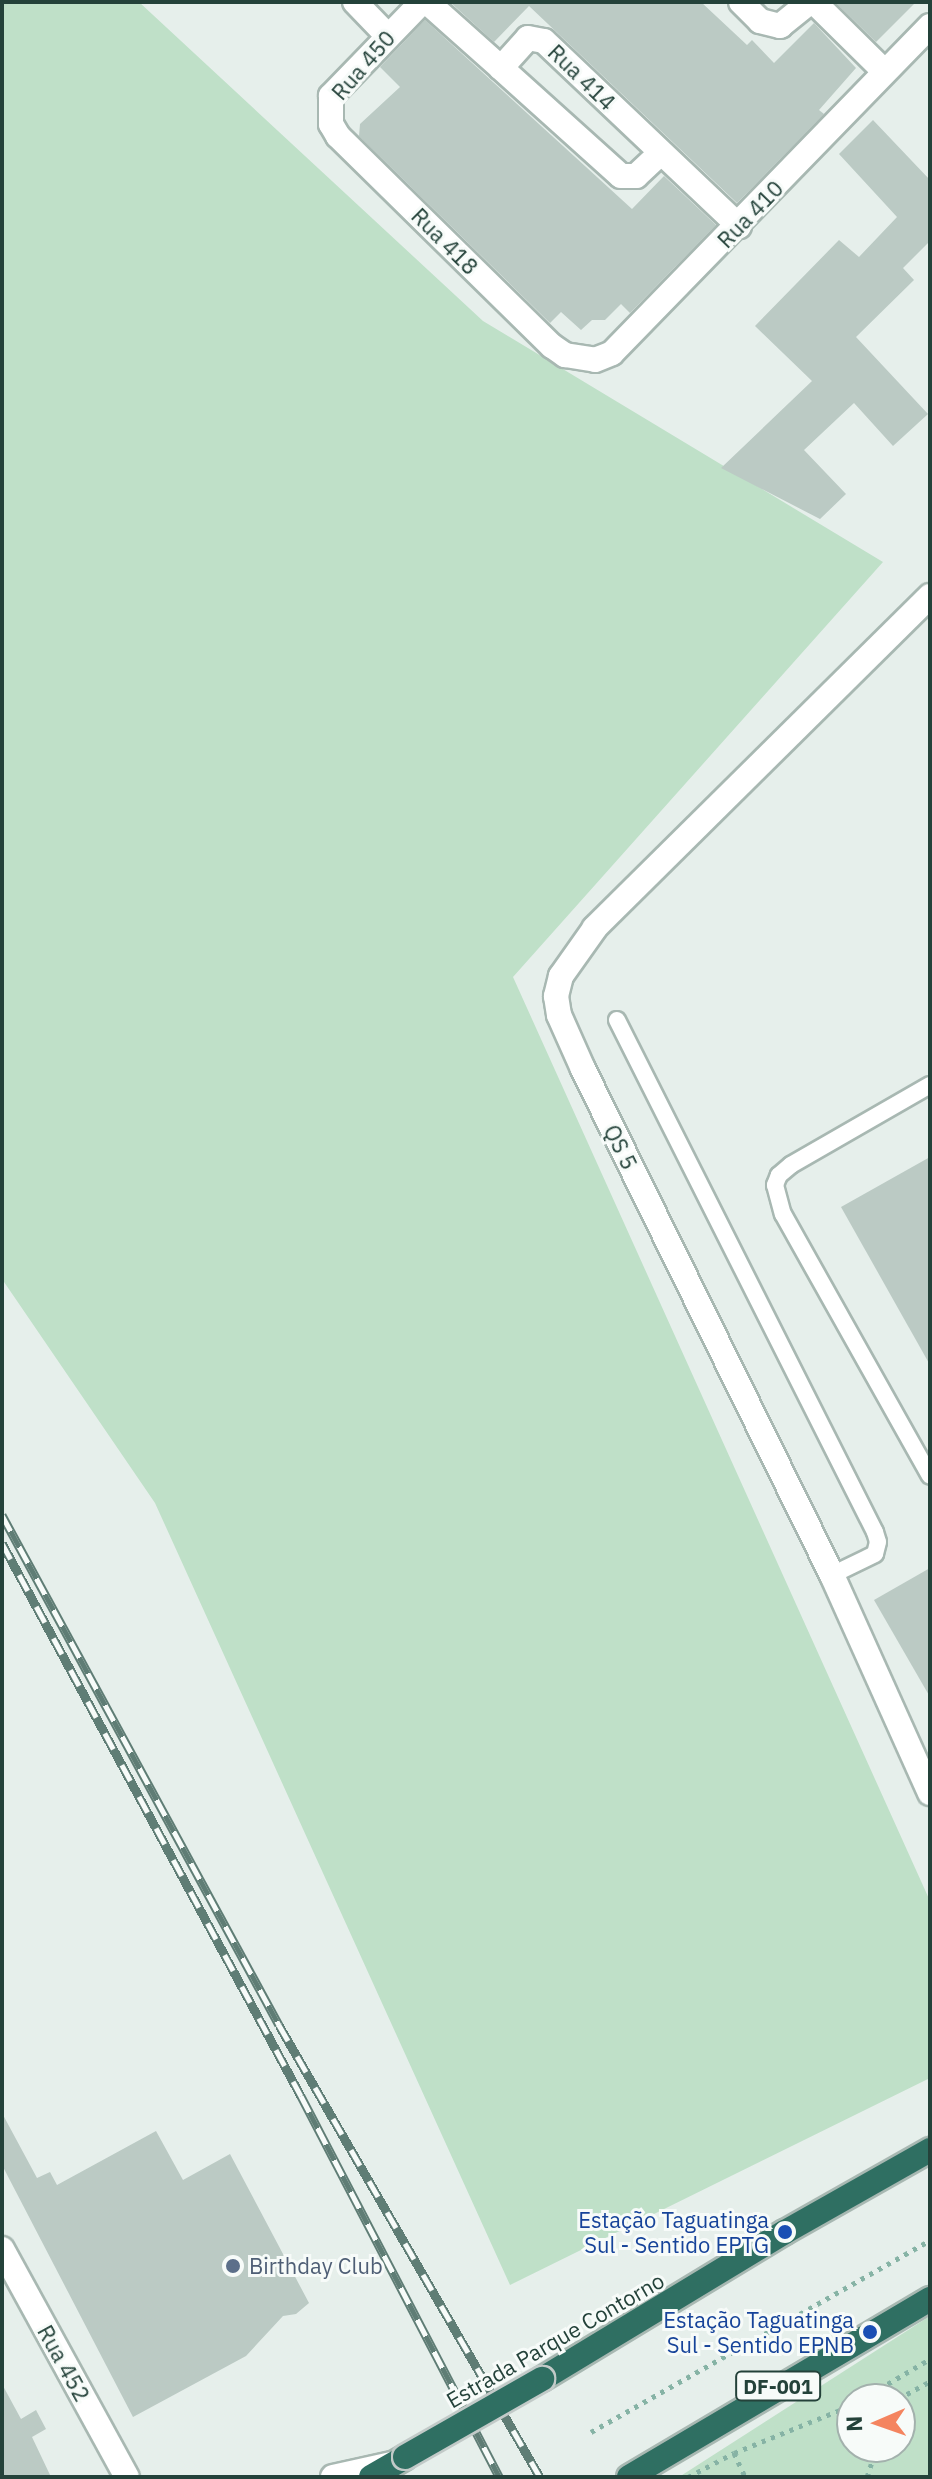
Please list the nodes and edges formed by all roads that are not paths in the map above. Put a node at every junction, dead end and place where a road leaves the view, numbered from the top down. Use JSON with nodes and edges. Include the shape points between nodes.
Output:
{"nodes":[{"id":1,"x":355,"y":2,"type":"edge"},
{"id":2,"x":424,"y":2,"type":"edge"},
{"id":3,"x":741,"y":2,"type":"edge"},
{"id":4,"x":812,"y":2,"type":"edge"},
{"id":5,"x":930,"y":26,"type":"edge"},
{"id":6,"x":387,"y":35,"type":"junction"},
{"id":7,"x":501,"y":68,"type":"junction"},
{"id":8,"x":884,"y":71,"type":"junction"},
{"id":9,"x":338,"y":136,"type":"joint"},
{"id":10,"x":661,"y":153,"type":"junction"},
{"id":11,"x":739,"y":226,"type":"junction"},
{"id":12,"x":552,"y":346,"type":"joint"},
{"id":13,"x":930,"y":596,"type":"edge"},
{"id":14,"x":617,"y":1020,"type":"dead end"},
{"id":15,"x":930,"y":1085,"type":"edge"},
{"id":16,"x":930,"y":1476,"type":"edge"},
{"id":17,"x":832,"y":1575,"type":"junction"},
{"id":18,"x":930,"y":1793,"type":"edge"},
{"id":19,"x":930,"y":2150,"type":"edge"},
{"id":20,"x":2,"y":2249,"type":"edge"},
{"id":21,"x":930,"y":2299,"type":"edge"},
{"id":22,"x":401,"y":2460,"type":"junction"},
{"id":23,"x":127,"y":2477,"type":"edge"},
{"id":24,"x":333,"y":2477,"type":"edge"},
{"id":25,"x":371,"y":2477,"type":"edge"},
{"id":26,"x":629,"y":2477,"type":"edge"}],
"edges":[{"from":1,"to":6,"type":"street"},
{"from":2,"to":6,"type":"street","name":"Rua 450"},
{"from":2,"to":7,"type":"street","name":"Rua 414"},
{"from":3,"to":4,"type":"street","via":[[760,21],[780,26]]},
{"from":4,"to":8,"type":"street"},
{"from":5,"to":8,"type":"street","name":"Rua 410"},
{"from":6,"to":9,"type":"street","name":"Rua 450","via":[[331,96],[331,124]]},
{"from":7,"to":10,"type":"street","name":"Rua 414","via":[[621,176],[636,176]]},
{"from":7,"to":10,"type":"street","name":"Rua 414","via":[[528,38],[544,41]]},
{"from":8,"to":11,"type":"street","name":"Rua 410"},
{"from":9,"to":12,"type":"street","name":"Rua 418"},
{"from":10,"to":11,"type":"street","name":"Rua 414"},
{"from":11,"to":12,"type":"street","name":"Rua 410","via":[[612,353],[595,360],[565,355]]},
{"from":13,"to":17,"type":"street","name":"QS 5","via":[[595,928],[561,976],[556,996],[583,1069]]},
{"from":14,"to":17,"type":"lane","via":[[875,1532],[875,1554]]},
{"from":15,"to":16,"type":"lane","via":[[791,1165],[775,1185],[783,1214]]},
{"from":17,"to":18,"type":"street","name":"QS 5"},
{"from":19,"to":22,"type":"highway","name":"Estrada Parque Contorno","bridge":true},
{"from":20,"to":23,"type":"street","name":"Rua 452"},
{"from":21,"to":26,"type":"highway","number":"DF-001"},
{"from":22,"to":24,"type":"street"},
{"from":22,"to":25,"type":"highway","name":"Estrada Parque Contorno"}]}
